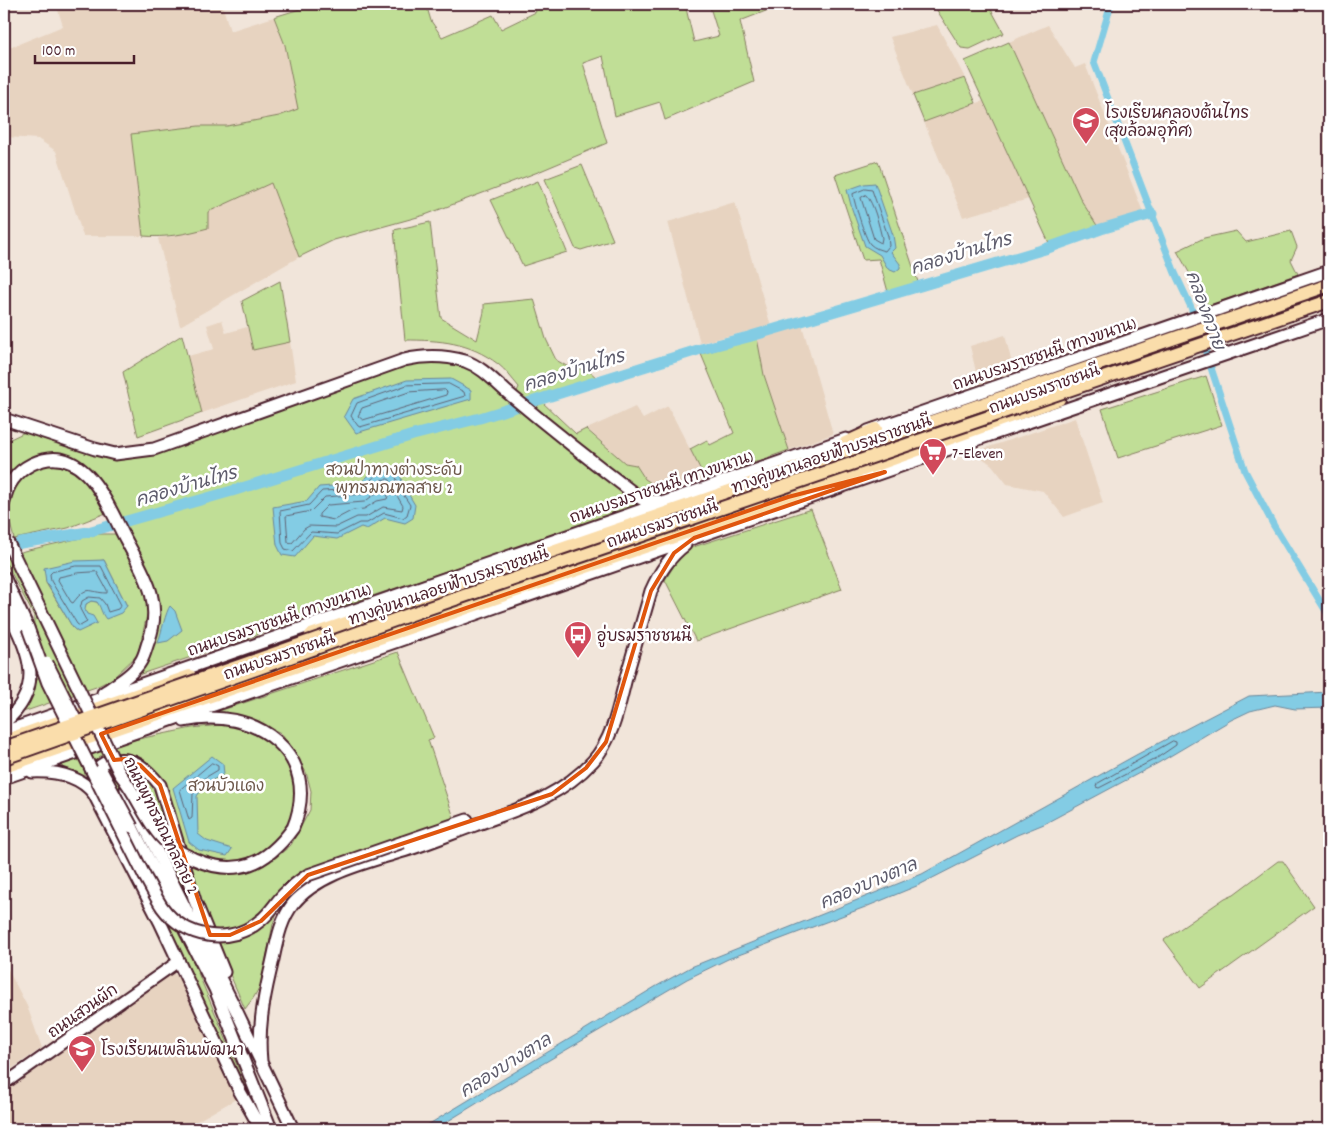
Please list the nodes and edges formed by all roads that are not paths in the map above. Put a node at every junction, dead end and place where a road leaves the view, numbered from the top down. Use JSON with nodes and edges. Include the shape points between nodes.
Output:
{"nodes":[{"id":1,"x":1329,"y":270,"type":"edge"},
{"id":2,"x":1329,"y":277,"type":"edge"},
{"id":3,"x":1329,"y":285,"type":"edge"},
{"id":4,"x":1329,"y":292,"type":"edge"},
{"id":5,"x":1329,"y":302,"type":"edge"},
{"id":6,"x":1329,"y":312,"type":"edge"},
{"id":7,"x":1329,"y":319,"type":"edge"},
{"id":8,"x":1193,"y":325,"type":"junction"},
{"id":9,"x":1202,"y":356,"type":"junction"},
{"id":10,"x":4,"y":419,"type":"edge"},
{"id":11,"x":876,"y":429,"type":"junction"},
{"id":12,"x":885,"y":472,"type":"junction"},
{"id":13,"x":773,"y":476,"type":"junction"},
{"id":14,"x":788,"y":497,"type":"junction"},
{"id":15,"x":666,"y":501,"type":"junction"},
{"id":16,"x":4,"y":502,"type":"edge"},
{"id":17,"x":6,"y":537,"type":"edge"},
{"id":18,"x":694,"y":538,"type":"junction"},
{"id":19,"x":4,"y":577,"type":"edge"},
{"id":20,"x":4,"y":602,"type":"edge"},
{"id":21,"x":28,"y":628,"type":"junction"},
{"id":22,"x":89,"y":702,"type":"junction"},
{"id":23,"x":4,"y":724,"type":"edge"},
{"id":24,"x":139,"y":731,"type":"junction"},
{"id":25,"x":4,"y":732,"type":"edge"},
{"id":26,"x":4,"y":741,"type":"edge"},
{"id":27,"x":4,"y":748,"type":"edge"},
{"id":28,"x":4,"y":758,"type":"edge"},
{"id":29,"x":4,"y":767,"type":"edge"},
{"id":30,"x":21,"y":772,"type":"junction"},
{"id":31,"x":120,"y":774,"type":"junction"},
{"id":32,"x":4,"y":778,"type":"edge"},
{"id":33,"x":94,"y":794,"type":"junction"},
{"id":34,"x":539,"y":802,"type":"junction"},
{"id":35,"x":179,"y":961,"type":"junction"},
{"id":36,"x":237,"y":1012,"type":"junction"},
{"id":37,"x":260,"y":1061,"type":"junction"},
{"id":38,"x":4,"y":1084,"type":"edge"},
{"id":39,"x":261,"y":1129,"type":"edge"},
{"id":40,"x":271,"y":1129,"type":"edge"},
{"id":41,"x":293,"y":1129,"type":"edge"}],
"edges":[{"from":1,"to":8,"type":"main road","via":[[1210,312]]},
{"from":2,"to":8,"type":"main road"},
{"from":3,"to":8,"type":"main road","name":"ถนนบรมราชชนนี","via":[[1215,325]]},
{"from":4,"to":27,"type":"main road","name":"ทางคู่ขนานลอยฟ้าบรมราชชนนี","bridge":true},
{"from":5,"to":9,"type":"main road","name":"ถนนบรมราชชนนี","via":[[1220,343]]},
{"from":5,"to":28,"type":"main road","name":"ทางคู่ขนานลอยฟ้าบรมราชชนนี","bridge":true,"via":[[457,599]]},
{"from":6,"to":9,"type":"main road"},
{"from":7,"to":9,"type":"main road","via":[[1224,356]]},
{"from":8,"to":11,"type":"main road","name":"ถนนบรมราชชนนี (ทางขนาน)","via":[[1088,356]]},
{"from":8,"to":13,"type":"main road","name":"ถนนบรมราชชนนี"},
{"from":9,"to":12,"type":"main road"},
{"from":9,"to":14,"type":"main road","name":"ถนนบรมราชชนนี"},
{"from":10,"to":15,"type":"main road","via":[[95,449],[128,454],[154,449],[404,360],[420,356],[450,357],[466,362],[492,378],[640,498]]},
{"from":11,"to":13,"type":"main road"},
{"from":11,"to":15,"type":"main road","name":"ถนนบรมราชชนนี (ทางขนาน)"},
{"from":12,"to":14,"type":"main road","via":[[877,471]]},
{"from":12,"to":18,"type":"main road"},
{"from":13,"to":26,"type":"main road","name":"ถนนบรมราชชนนี"},
{"from":14,"to":29,"type":"main road","name":"ถนนบรมราชชนนี"},
{"from":15,"to":22,"type":"main road","name":"ถนนบรมราชชนนี (ทางขนาน)"},
{"from":16,"to":22,"type":"main road","via":[[11,481],[18,473],[39,461],[68,462],[90,475],[109,505],[147,581],[155,618],[140,663]]},
{"from":17,"to":31,"type":"main road","name":"ถนนพุทธมณฑลสาย 2","bridge":true},
{"from":18,"to":24,"type":"main road"},
{"from":18,"to":34,"type":"main road","via":[[674,553],[656,579],[615,721],[601,751],[575,778]]},
{"from":19,"to":21,"type":"main road","name":"ถนนพุทธมณฑลสาย 2"},
{"from":20,"to":23,"type":"main road","via":[[27,655],[30,674],[24,700]]},
{"from":21,"to":34,"type":"main road","bridge":true,"via":[[48,683],[145,877],[163,908],[182,926],[203,934],[217,936],[242,932],[261,921],[284,894],[308,875],[509,806]]},
{"from":21,"to":40,"type":"main road","name":"ถนนพุทธมณฑลสาย 2","bridge":true,"via":[[215,989]]},
{"from":22,"to":25,"type":"main road","name":"ถนนบรมราชชนนี (ทางขนาน)"},
{"from":24,"to":30,"type":"main road"},
{"from":24,"to":31,"type":"main road","bridge":true,"via":[[211,718],[248,724],[274,737],[297,772],[300,786],[301,800],[293,828],[271,853],[248,865],[233,868],[200,862],[183,854],[158,833]]},
{"from":30,"to":32,"type":"main road"},
{"from":30,"to":33,"type":"main road","via":[[61,773],[88,786]]},
{"from":31,"to":36,"type":"main road","name":"ถนนพุทธมณฑลสาย 2","bridge":true},
{"from":33,"to":35,"type":"main road"},
{"from":33,"to":36,"type":"main road","via":[[91,784],[95,770],[107,762],[125,758],[140,765],[160,785],[195,901]]},
{"from":34,"to":37,"type":"main road","via":[[322,879],[302,894],[286,916],[280,932],[262,1012]]},
{"from":35,"to":38,"type":"street","name":"ถนนสวนผัก"},
{"from":35,"to":39,"type":"main road","via":[[239,1090]]},
{"from":36,"to":37,"type":"main road","name":"ถนนพุทธมณฑลสาย 2"},
{"from":37,"to":41,"type":"main road","name":"ถนนพุทธมณฑลสาย 2"}]}
